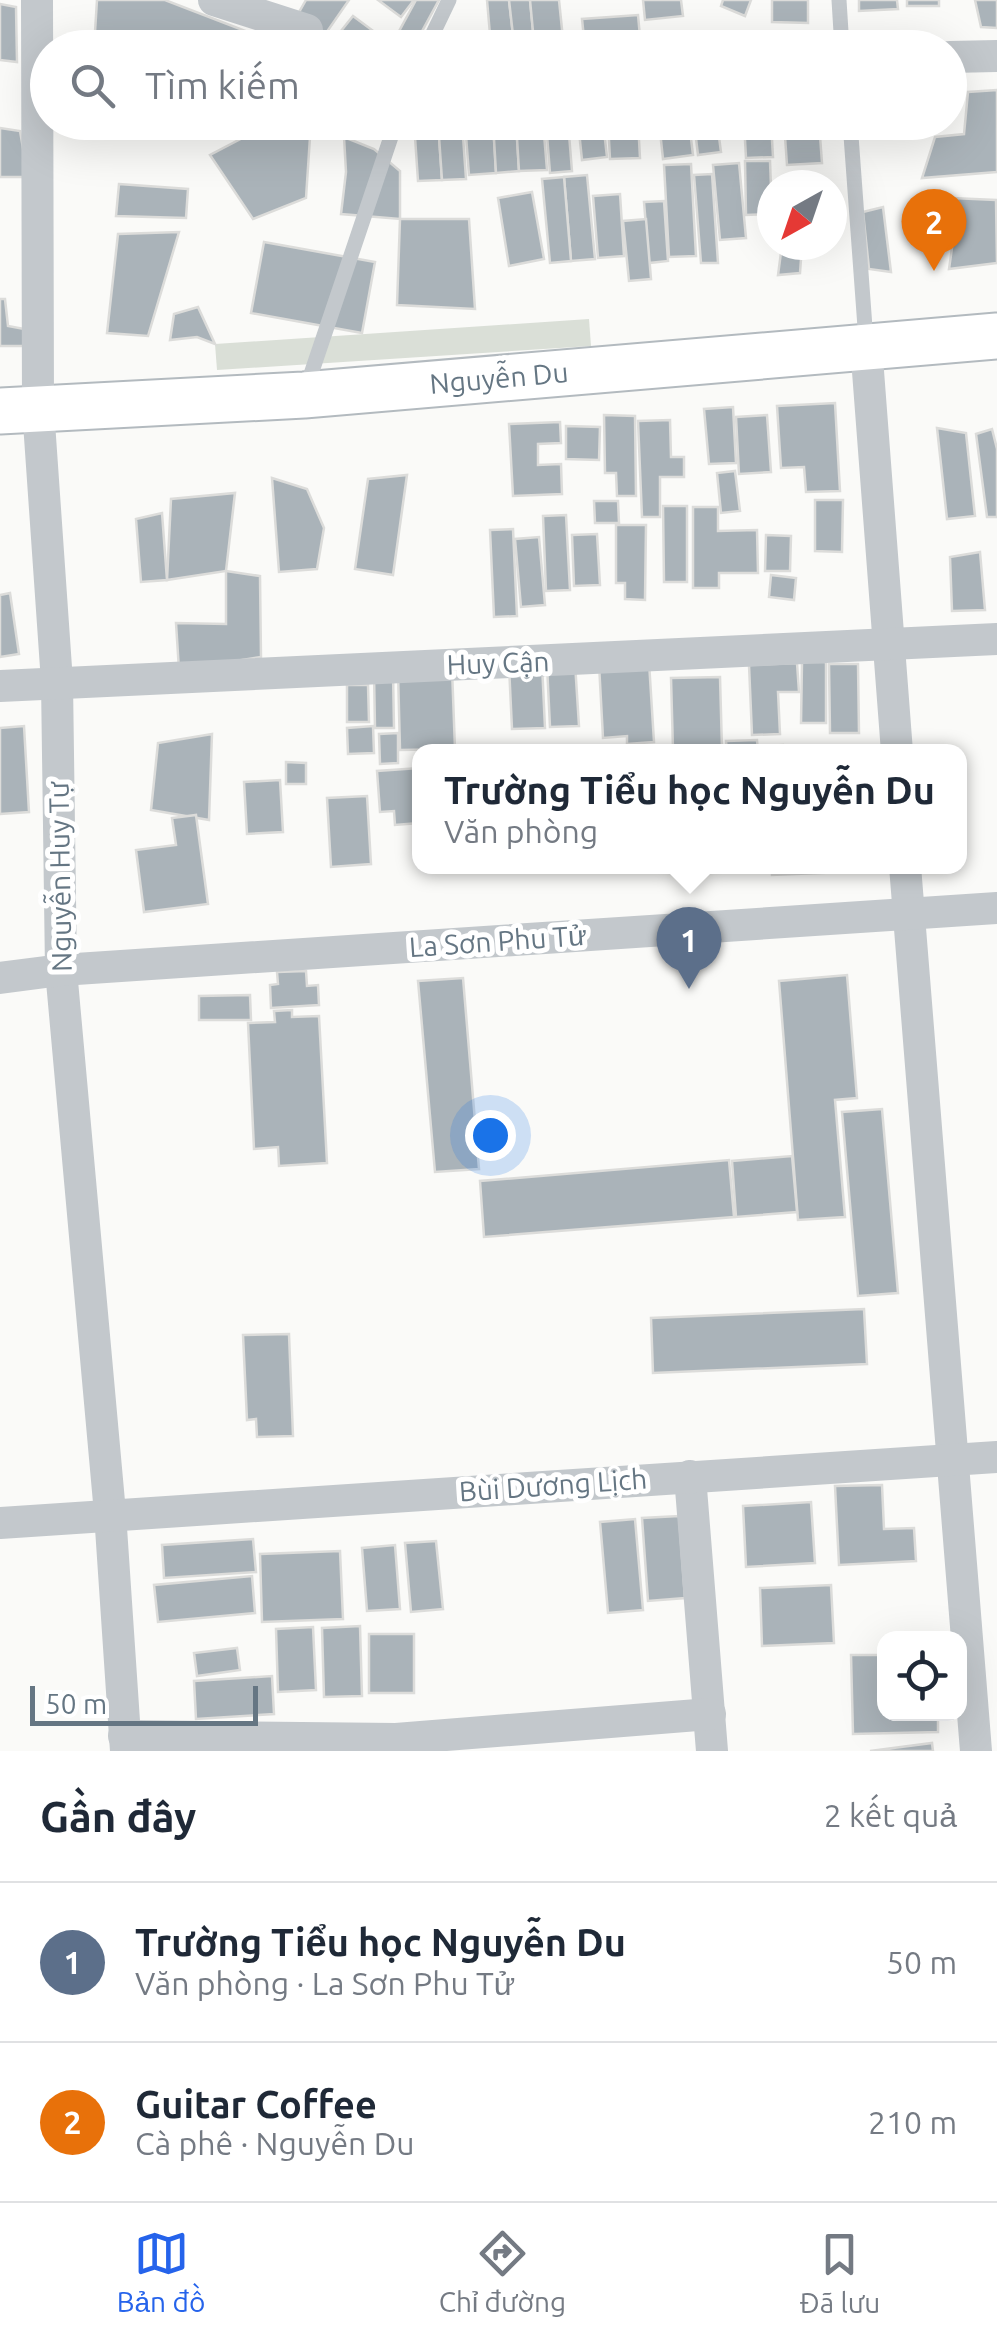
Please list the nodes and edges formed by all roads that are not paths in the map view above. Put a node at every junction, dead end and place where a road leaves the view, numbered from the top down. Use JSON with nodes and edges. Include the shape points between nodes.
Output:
{"nodes":[{"id":1,"x":37,"y":0,"type":"edge"},
{"id":2,"x":214,"y":0,"type":"edge"},
{"id":3,"x":450,"y":0,"type":"edge"},
{"id":4,"x":839,"y":0,"type":"edge"},
{"id":5,"x":36,"y":30,"type":"edge"},
{"id":6,"x":307,"y":30,"type":"edge"},
{"id":7,"x":435,"y":30,"type":"edge"},
{"id":8,"x":841,"y":30,"type":"edge"},
{"id":9,"x":997,"y":56,"type":"edge"},
{"id":10,"x":967,"y":57,"type":"edge"},
{"id":11,"x":31,"y":140,"type":"edge"},
{"id":12,"x":390,"y":140,"type":"edge"},
{"id":13,"x":851,"y":140,"type":"edge"},
{"id":14,"x":997,"y":336,"type":"edge"},
{"id":15,"x":866,"y":345,"type":"junction"},
{"id":16,"x":304,"y":395,"type":"junction"},
{"id":17,"x":19,"y":409,"type":"edge"},
{"id":18,"x":997,"y":639,"type":"edge"},
{"id":19,"x":889,"y":646,"type":"junction"},
{"id":20,"x":57,"y":682,"type":"junction"},
{"id":21,"x":0,"y":686,"type":"edge"},
{"id":22,"x":896,"y":744,"type":"edge"},
{"id":23,"x":906,"y":874,"type":"edge"},
{"id":24,"x":997,"y":908,"type":"edge"},
{"id":25,"x":909,"y":914,"type":"junction"},
{"id":26,"x":60,"y":970,"type":"junction"},
{"id":27,"x":0,"y":978,"type":"edge"},
{"id":28,"x":997,"y":1456,"type":"edge"},
{"id":29,"x":950,"y":1460,"type":"junction"},
{"id":30,"x":690,"y":1476,"type":"junction"},
{"id":31,"x":110,"y":1513,"type":"junction"},
{"id":32,"x":0,"y":1523,"type":"edge"},
{"id":33,"x":710,"y":1714,"type":"junction"},
{"id":34,"x":125,"y":1743,"type":"edge"},
{"id":35,"x":396,"y":1745,"type":"edge"},
{"id":36,"x":712,"y":1751,"type":"edge"},
{"id":37,"x":976,"y":1751,"type":"edge"}],
"edges":[{"from":1,"to":5,"type":"street","name":"Nguyễn Huy Tự"},
{"from":2,"to":6,"type":"street"},
{"from":3,"to":7,"type":"lane"},
{"from":4,"to":8,"type":"lane"},
{"from":9,"to":10,"type":"street"},
{"from":11,"to":17,"type":"street","name":"Nguyễn Huy Tự"},
{"from":12,"to":16,"type":"lane"},
{"from":13,"to":15,"type":"lane"},
{"from":14,"to":15,"type":"main road","name":"Nguyễn Du"},
{"from":15,"to":16,"type":"main road","name":"Nguyễn Du"},
{"from":15,"to":19,"type":"street"},
{"from":16,"to":17,"type":"main road","name":"Nguyễn Du"},
{"from":17,"to":20,"type":"street","name":"Nguyễn Huy Tự"},
{"from":18,"to":19,"type":"street","name":"Huy Cận"},
{"from":19,"to":20,"type":"street","name":"Huy Cận"},
{"from":19,"to":22,"type":"street"},
{"from":20,"to":21,"type":"street","name":"Huy Cận"},
{"from":20,"to":26,"type":"street","name":"Nguyễn Huy Tự"},
{"from":23,"to":25,"type":"street"},
{"from":24,"to":25,"type":"street","name":"La Sơn Phu Tử"},
{"from":25,"to":26,"type":"street","name":"La Sơn Phu Tử"},
{"from":25,"to":29,"type":"street"},
{"from":26,"to":27,"type":"street","name":"La Sơn Phu Tử"},
{"from":26,"to":31,"type":"street","name":"Nguyễn Huy Tự"},
{"from":28,"to":29,"type":"street","name":"Bùi Dương Lịch"},
{"from":29,"to":30,"type":"street","name":"Bùi Dương Lịch"},
{"from":29,"to":37,"type":"street"},
{"from":30,"to":31,"type":"street","name":"Bùi Dương Lịch"},
{"from":30,"to":33,"type":"street"},
{"from":31,"to":32,"type":"street","name":"Bùi Dương Lịch"},
{"from":31,"to":34,"type":"street","name":"Nguyễn Huy Tự"},
{"from":33,"to":35,"type":"street"},
{"from":33,"to":36,"type":"street"},
{"from":34,"to":35,"type":"street"}]}
